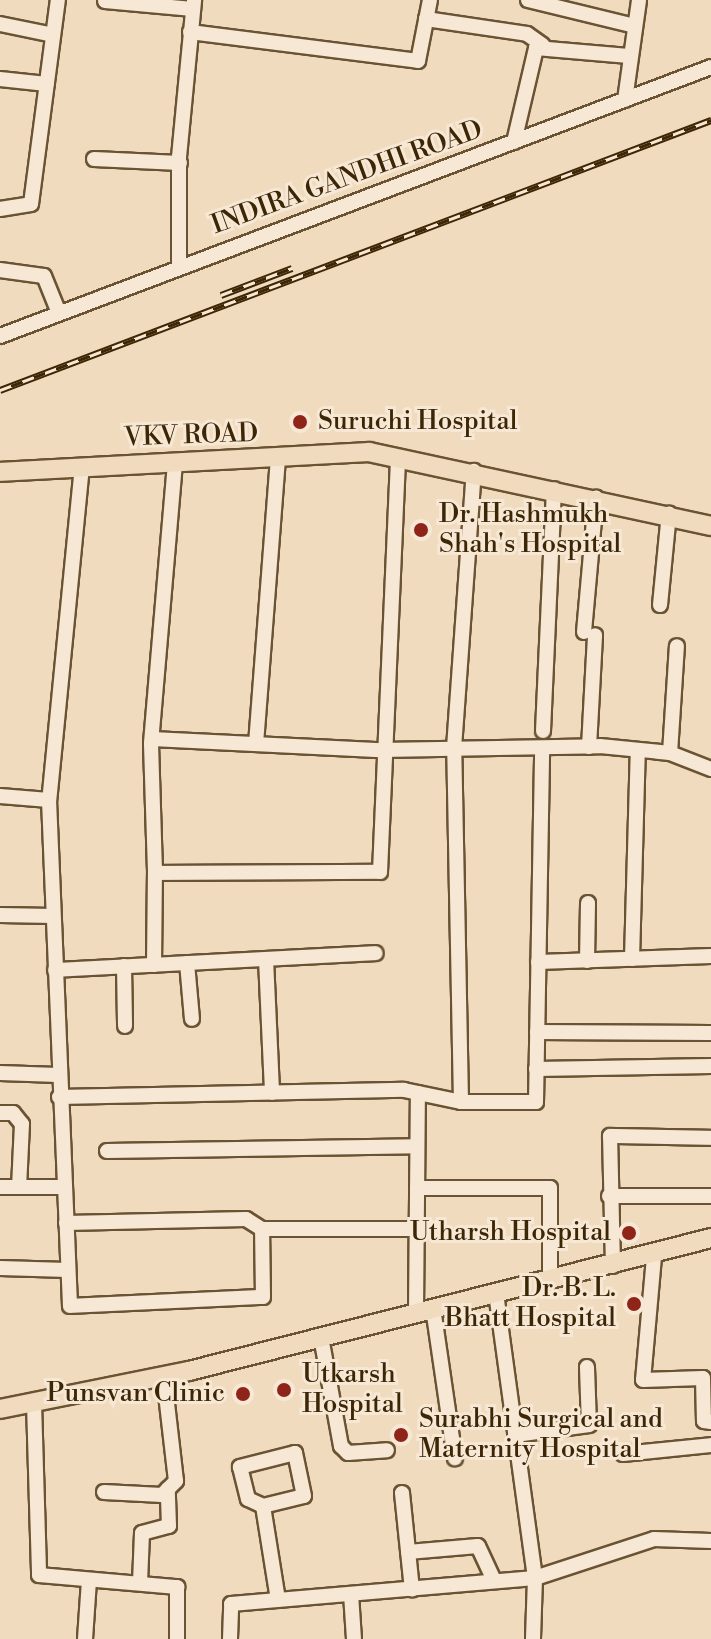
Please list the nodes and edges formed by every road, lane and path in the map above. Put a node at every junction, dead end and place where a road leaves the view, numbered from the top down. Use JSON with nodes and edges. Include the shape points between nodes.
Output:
{"nodes":[{"id":1,"x":58,"y":0,"type":"edge"},
{"id":2,"x":430,"y":0,"type":"edge"},
{"id":3,"x":528,"y":0,"type":"edge"},
{"id":4,"x":639,"y":0,"type":"edge"},
{"id":5,"x":105,"y":1,"type":"edge"},
{"id":6,"x":194,"y":4,"type":"edge"},
{"id":7,"x":426,"y":19,"type":"junction"},
{"id":8,"x":0,"y":24,"type":"edge"},
{"id":9,"x":635,"y":26,"type":"junction"},
{"id":10,"x":190,"y":32,"type":"junction"},
{"id":11,"x":53,"y":35,"type":"junction"},
{"id":12,"x":543,"y":45,"type":"junction"},
{"id":13,"x":629,"y":56,"type":"junction"},
{"id":14,"x":711,"y":67,"type":"edge"},
{"id":15,"x":0,"y":79,"type":"edge"},
{"id":16,"x":47,"y":84,"type":"junction"},
{"id":17,"x":625,"y":100,"type":"junction"},
{"id":18,"x":514,"y":142,"type":"junction"},
{"id":19,"x":94,"y":159,"type":"dead end"},
{"id":20,"x":180,"y":163,"type":"junction"},
{"id":21,"x":0,"y":209,"type":"edge"},
{"id":22,"x":179,"y":266,"type":"junction"},
{"id":23,"x":0,"y":270,"type":"edge"},
{"id":24,"x":59,"y":313,"type":"junction"},
{"id":25,"x":0,"y":336,"type":"edge"},
{"id":26,"x":398,"y":457,"type":"junction"},
{"id":27,"x":278,"y":458,"type":"junction"},
{"id":28,"x":175,"y":463,"type":"junction"},
{"id":29,"x":82,"y":466,"type":"junction"},
{"id":30,"x":474,"y":471,"type":"junction"},
{"id":31,"x":1,"y":476,"type":"edge"},
{"id":32,"x":554,"y":489,"type":"junction"},
{"id":33,"x":596,"y":498,"type":"junction"},
{"id":34,"x":669,"y":513,"type":"junction"},
{"id":35,"x":711,"y":526,"type":"edge"},
{"id":36,"x":660,"y":605,"type":"dead end"},
{"id":37,"x":677,"y":646,"type":"dead end"},
{"id":38,"x":543,"y":731,"type":"dead end"},
{"id":39,"x":152,"y":739,"type":"junction"},
{"id":40,"x":256,"y":744,"type":"junction"},
{"id":41,"x":589,"y":747,"type":"junction"},
{"id":42,"x":454,"y":748,"type":"junction"},
{"id":43,"x":542,"y":748,"type":"junction"},
{"id":44,"x":381,"y":750,"type":"junction"},
{"id":45,"x":638,"y":750,"type":"junction"},
{"id":46,"x":670,"y":753,"type":"junction"},
{"id":47,"x":711,"y":769,"type":"edge"},
{"id":48,"x":0,"y":796,"type":"edge"},
{"id":49,"x":49,"y":800,"type":"junction"},
{"id":50,"x":155,"y":873,"type":"junction"},
{"id":51,"x":588,"y":903,"type":"dead end"},
{"id":52,"x":0,"y":915,"type":"edge"},
{"id":53,"x":53,"y":916,"type":"junction"},
{"id":54,"x":376,"y":953,"type":"dead end"},
{"id":55,"x":711,"y":956,"type":"edge"},
{"id":56,"x":266,"y":959,"type":"junction"},
{"id":57,"x":632,"y":959,"type":"junction"},
{"id":58,"x":587,"y":961,"type":"junction"},
{"id":59,"x":538,"y":962,"type":"junction"},
{"id":60,"x":187,"y":963,"type":"junction"},
{"id":61,"x":154,"y":965,"type":"junction"},
{"id":62,"x":124,"y":966,"type":"junction"},
{"id":63,"x":55,"y":970,"type":"junction"},
{"id":64,"x":192,"y":1019,"type":"dead end"},
{"id":65,"x":125,"y":1026,"type":"dead end"},
{"id":66,"x":537,"y":1032,"type":"junction"},
{"id":67,"x":711,"y":1033,"type":"edge"},
{"id":68,"x":711,"y":1066,"type":"edge"},
{"id":69,"x":536,"y":1069,"type":"junction"},
{"id":70,"x":0,"y":1073,"type":"edge"},
{"id":71,"x":58,"y":1075,"type":"junction"},
{"id":72,"x":272,"y":1093,"type":"junction"},
{"id":73,"x":418,"y":1093,"type":"junction"},
{"id":74,"x":59,"y":1097,"type":"junction"},
{"id":75,"x":461,"y":1102,"type":"junction"},
{"id":76,"x":0,"y":1113,"type":"edge"},
{"id":77,"x":711,"y":1138,"type":"edge"},
{"id":78,"x":417,"y":1146,"type":"junction"},
{"id":79,"x":107,"y":1151,"type":"dead end"},
{"id":80,"x":0,"y":1187,"type":"edge"},
{"id":81,"x":19,"y":1187,"type":"junction"},
{"id":82,"x":64,"y":1187,"type":"junction"},
{"id":83,"x":417,"y":1188,"type":"junction"},
{"id":84,"x":609,"y":1196,"type":"junction"},
{"id":85,"x":711,"y":1196,"type":"edge"},
{"id":86,"x":66,"y":1223,"type":"junction"},
{"id":87,"x":262,"y":1229,"type":"junction"},
{"id":88,"x":417,"y":1229,"type":"junction"},
{"id":89,"x":711,"y":1238,"type":"edge"},
{"id":90,"x":654,"y":1257,"type":"junction"},
{"id":91,"x":613,"y":1266,"type":"junction"},
{"id":92,"x":0,"y":1268,"type":"edge"},
{"id":93,"x":68,"y":1270,"type":"junction"},
{"id":94,"x":550,"y":1281,"type":"junction"},
{"id":95,"x":496,"y":1293,"type":"junction"},
{"id":96,"x":425,"y":1310,"type":"junction"},
{"id":97,"x":321,"y":1337,"type":"junction"},
{"id":98,"x":587,"y":1367,"type":"dead end"},
{"id":99,"x":164,"y":1377,"type":"junction"},
{"id":100,"x":34,"y":1403,"type":"junction"},
{"id":101,"x":0,"y":1409,"type":"edge"},
{"id":102,"x":711,"y":1422,"type":"edge"},
{"id":103,"x":515,"y":1435,"type":"junction"},
{"id":104,"x":711,"y":1445,"type":"edge"},
{"id":105,"x":387,"y":1450,"type":"dead end"},
{"id":106,"x":623,"y":1454,"type":"dead end"},
{"id":107,"x":455,"y":1458,"type":"dead end"},
{"id":108,"x":168,"y":1489,"type":"junction"},
{"id":109,"x":104,"y":1492,"type":"dead end"},
{"id":110,"x":402,"y":1493,"type":"dead end"},
{"id":111,"x":263,"y":1506,"type":"junction"},
{"id":112,"x":711,"y":1541,"type":"edge"},
{"id":113,"x":408,"y":1552,"type":"junction"},
{"id":114,"x":535,"y":1578,"type":"junction"},
{"id":115,"x":89,"y":1580,"type":"junction"},
{"id":116,"x":494,"y":1581,"type":"junction"},
{"id":117,"x":140,"y":1583,"type":"junction"},
{"id":118,"x":412,"y":1589,"type":"junction"},
{"id":119,"x":351,"y":1594,"type":"junction"},
{"id":120,"x":278,"y":1600,"type":"junction"},
{"id":121,"x":85,"y":1639,"type":"edge"},
{"id":122,"x":177,"y":1639,"type":"edge"},
{"id":123,"x":230,"y":1639,"type":"edge"},
{"id":124,"x":354,"y":1639,"type":"edge"},
{"id":125,"x":533,"y":1639,"type":"edge"}],
"edges":[{"from":1,"to":11,"type":"street"},
{"from":2,"to":7,"type":"street"},
{"from":3,"to":9,"type":"street"},
{"from":4,"to":9,"type":"street"},
{"from":5,"to":6,"type":"street"},
{"from":6,"to":10,"type":"street"},
{"from":7,"to":10,"type":"street","via":[[418,61]]},
{"from":7,"to":12,"type":"street","via":[[527,34]]},
{"from":8,"to":11,"type":"street"},
{"from":9,"to":13,"type":"street"},
{"from":10,"to":20,"type":"street"},
{"from":11,"to":16,"type":"street"},
{"from":12,"to":13,"type":"street"},
{"from":12,"to":18,"type":"street"},
{"from":13,"to":17,"type":"street"},
{"from":14,"to":17,"type":"street","name":"INDIRA GANDHI ROAD"},
{"from":15,"to":16,"type":"street"},
{"from":16,"to":21,"type":"street","via":[[31,204]]},
{"from":17,"to":18,"type":"street","name":"INDIRA GANDHI ROAD"},
{"from":18,"to":22,"type":"street","name":"INDIRA GANDHI ROAD"},
{"from":19,"to":20,"type":"street"},
{"from":20,"to":22,"type":"street"},
{"from":22,"to":24,"type":"street","name":"INDIRA GANDHI ROAD"},
{"from":23,"to":24,"type":"street","via":[[44,276]]},
{"from":24,"to":25,"type":"street","name":"INDIRA GANDHI ROAD"},
{"from":26,"to":27,"type":"main road","name":"VKV ROAD"},
{"from":26,"to":30,"type":"main road","name":"VKV ROAD"},
{"from":26,"to":44,"type":"street"},
{"from":27,"to":28,"type":"main road","name":"VKV ROAD"},
{"from":27,"to":40,"type":"street"},
{"from":28,"to":29,"type":"main road","name":"VKV ROAD"},
{"from":28,"to":39,"type":"street"},
{"from":29,"to":31,"type":"main road","name":"VKV ROAD"},
{"from":29,"to":49,"type":"street"},
{"from":30,"to":32,"type":"main road","name":"VKV ROAD"},
{"from":30,"to":42,"type":"street"},
{"from":32,"to":33,"type":"main road","name":"VKV ROAD"},
{"from":32,"to":38,"type":"street"},
{"from":33,"to":34,"type":"main road","name":"VKV ROAD"},
{"from":33,"to":41,"type":"street"},
{"from":34,"to":35,"type":"main road","name":"VKV ROAD"},
{"from":34,"to":36,"type":"street"},
{"from":37,"to":46,"type":"street"},
{"from":39,"to":40,"type":"street"},
{"from":39,"to":50,"type":"street"},
{"from":40,"to":44,"type":"street"},
{"from":41,"to":43,"type":"street"},
{"from":41,"to":45,"type":"street"},
{"from":42,"to":43,"type":"street"},
{"from":42,"to":44,"type":"street"},
{"from":42,"to":75,"type":"street"},
{"from":43,"to":59,"type":"street"},
{"from":44,"to":50,"type":"street","via":[[380,872]]},
{"from":45,"to":46,"type":"street"},
{"from":45,"to":57,"type":"street"},
{"from":46,"to":47,"type":"street"},
{"from":48,"to":49,"type":"street"},
{"from":49,"to":53,"type":"street"},
{"from":50,"to":61,"type":"street"},
{"from":51,"to":58,"type":"street"},
{"from":52,"to":53,"type":"street"},
{"from":53,"to":63,"type":"street"},
{"from":54,"to":56,"type":"street"},
{"from":55,"to":57,"type":"street"},
{"from":56,"to":60,"type":"street"},
{"from":56,"to":72,"type":"street"},
{"from":57,"to":58,"type":"street"},
{"from":58,"to":59,"type":"street"},
{"from":59,"to":66,"type":"street"},
{"from":60,"to":61,"type":"street"},
{"from":60,"to":64,"type":"street"},
{"from":61,"to":62,"type":"street"},
{"from":62,"to":63,"type":"street"},
{"from":62,"to":65,"type":"street"},
{"from":63,"to":71,"type":"street"},
{"from":66,"to":67,"type":"street"},
{"from":66,"to":69,"type":"street"},
{"from":68,"to":69,"type":"street"},
{"from":69,"to":75,"type":"street","via":[[536,1102]]},
{"from":70,"to":71,"type":"street"},
{"from":71,"to":74,"type":"street"},
{"from":72,"to":73,"type":"street"},
{"from":72,"to":74,"type":"street"},
{"from":73,"to":75,"type":"street"},
{"from":73,"to":78,"type":"street"},
{"from":74,"to":82,"type":"street"},
{"from":76,"to":81,"type":"street","via":[[13,1113],[22,1124]]},
{"from":77,"to":84,"type":"street","via":[[610,1136]]},
{"from":78,"to":79,"type":"street"},
{"from":78,"to":83,"type":"street"},
{"from":80,"to":81,"type":"street"},
{"from":81,"to":82,"type":"street"},
{"from":82,"to":86,"type":"street"},
{"from":83,"to":88,"type":"street"},
{"from":83,"to":94,"type":"street","via":[[550,1188]]},
{"from":84,"to":85,"type":"street"},
{"from":84,"to":91,"type":"street"},
{"from":86,"to":87,"type":"street","via":[[246,1219]]},
{"from":86,"to":93,"type":"street"},
{"from":87,"to":88,"type":"street"},
{"from":87,"to":93,"type":"street","via":[[263,1297],[70,1306]]},
{"from":88,"to":96,"type":"street"},
{"from":89,"to":90,"type":"main road"},
{"from":90,"to":91,"type":"main road"},
{"from":90,"to":102,"type":"street","via":[[643,1380],[703,1378],[704,1421]]},
{"from":91,"to":94,"type":"main road"},
{"from":92,"to":93,"type":"street"},
{"from":94,"to":95,"type":"main road"},
{"from":95,"to":96,"type":"main road"},
{"from":95,"to":103,"type":"street"},
{"from":96,"to":97,"type":"main road"},
{"from":96,"to":107,"type":"street"},
{"from":97,"to":99,"type":"main road"},
{"from":97,"to":105,"type":"street","via":[[341,1446],[348,1453]]},
{"from":98,"to":103,"type":"street","via":[[589,1425]]},
{"from":99,"to":100,"type":"main road"},
{"from":99,"to":108,"type":"street","via":[[176,1481]]},
{"from":100,"to":101,"type":"main road"},
{"from":100,"to":115,"type":"street","via":[[39,1575]]},
{"from":103,"to":114,"type":"street"},
{"from":104,"to":106,"type":"street"},
{"from":108,"to":109,"type":"street"},
{"from":108,"to":117,"type":"street","via":[[169,1526],[142,1533]]},
{"from":110,"to":113,"type":"street"},
{"from":111,"to":111,"type":"street","via":[[304,1496],[295,1453],[240,1467],[248,1499]]},
{"from":111,"to":120,"type":"street"},
{"from":112,"to":114,"type":"street","via":[[654,1539]]},
{"from":113,"to":116,"type":"street","via":[[478,1546]]},
{"from":113,"to":118,"type":"street"},
{"from":114,"to":116,"type":"street"},
{"from":114,"to":125,"type":"street"},
{"from":115,"to":117,"type":"street"},
{"from":115,"to":121,"type":"street"},
{"from":116,"to":118,"type":"street"},
{"from":117,"to":122,"type":"street","via":[[177,1587]]},
{"from":118,"to":119,"type":"street"},
{"from":119,"to":120,"type":"street"},
{"from":119,"to":124,"type":"street"},
{"from":120,"to":123,"type":"street","via":[[231,1604]]}]}
